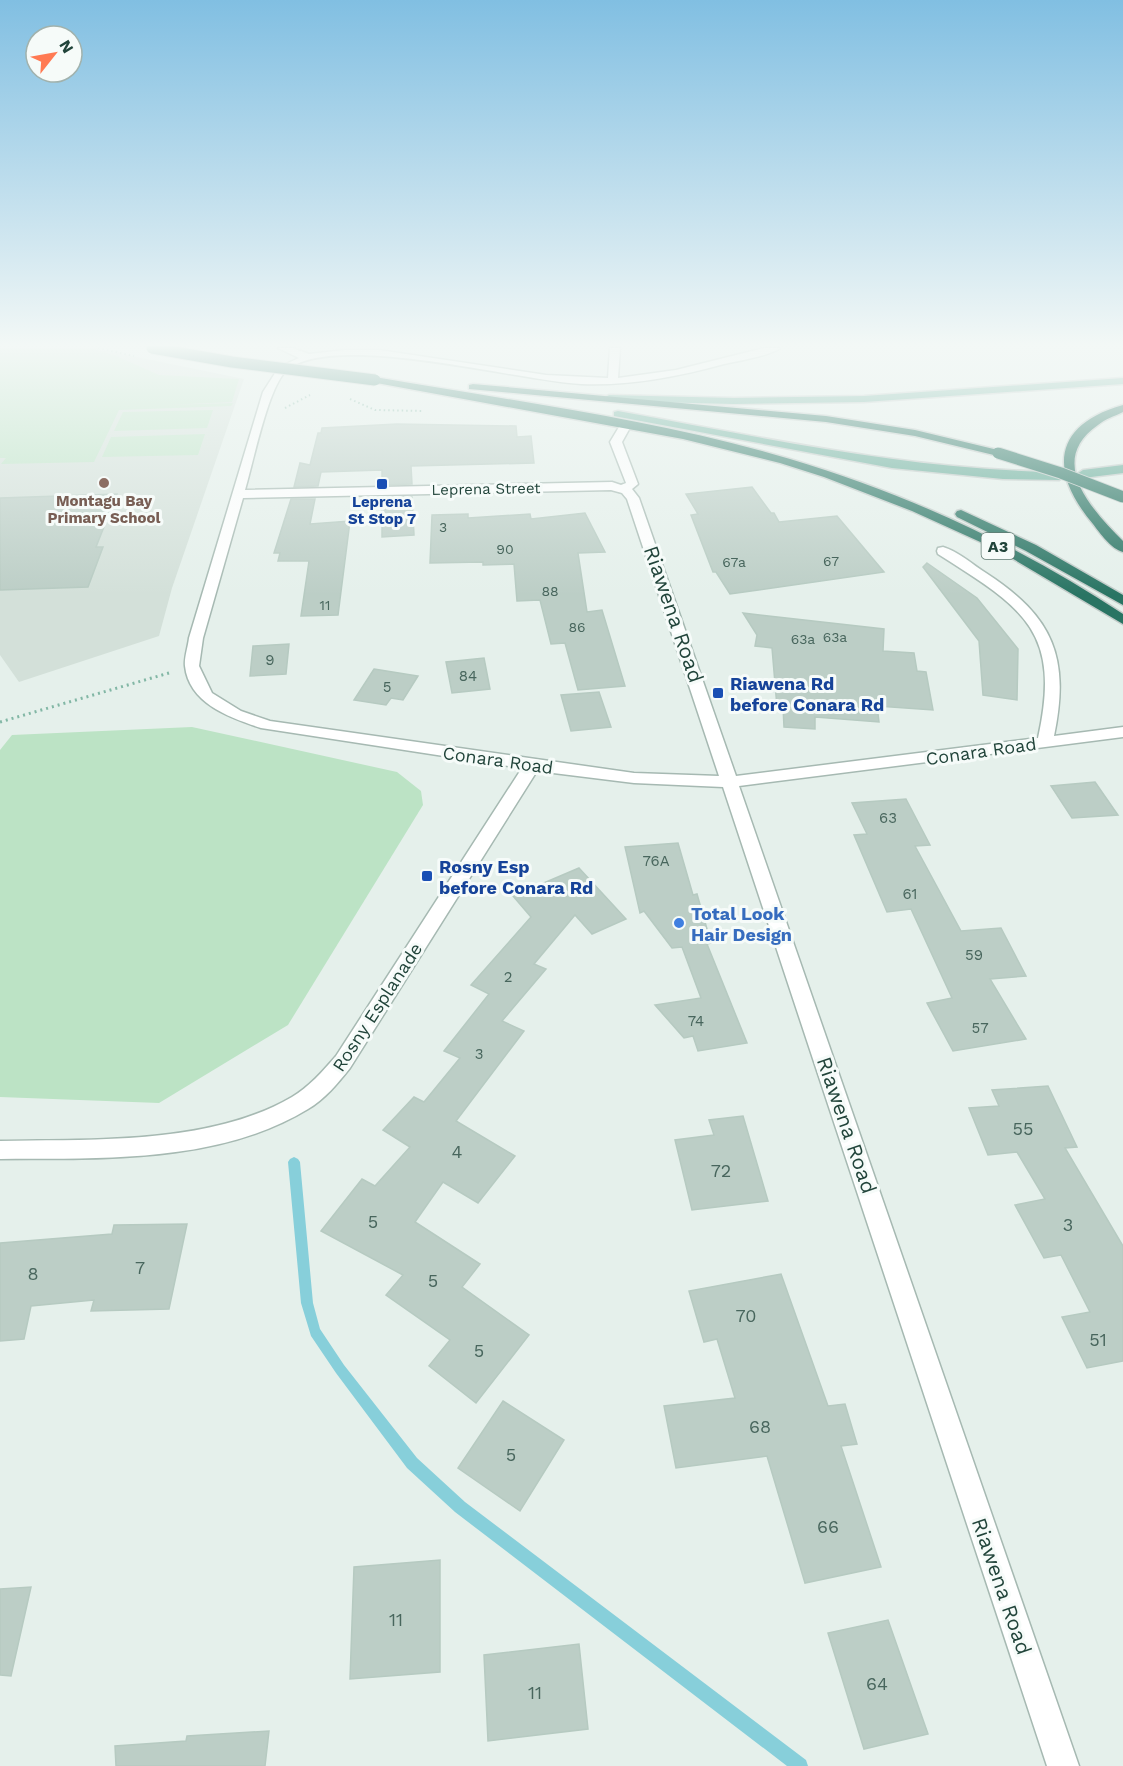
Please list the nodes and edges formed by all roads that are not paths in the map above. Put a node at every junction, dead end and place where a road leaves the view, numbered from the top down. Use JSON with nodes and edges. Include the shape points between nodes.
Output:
{"nodes":[{"id":1,"x":258,"y":430,"type":"edge"},
{"id":2,"x":619,"y":430,"type":"edge"},
{"id":3,"x":666,"y":430,"type":"edge"},
{"id":4,"x":677,"y":430,"type":"edge"},
{"id":5,"x":691,"y":430,"type":"edge"},
{"id":6,"x":899,"y":430,"type":"edge"},
{"id":7,"x":1083,"y":430,"type":"edge"},
{"id":8,"x":1123,"y":469,"type":"edge"},
{"id":9,"x":1083,"y":474,"type":"dead end"},
{"id":10,"x":1059,"y":476,"type":"dead end"},
{"id":11,"x":623,"y":489,"type":"junction"},
{"id":12,"x":240,"y":494,"type":"junction"},
{"id":13,"x":1123,"y":497,"type":"edge"},
{"id":14,"x":1123,"y":548,"type":"edge"},
{"id":15,"x":943,"y":551,"type":"dead end"},
{"id":16,"x":1123,"y":601,"type":"edge"},
{"id":17,"x":1123,"y":620,"type":"edge"},
{"id":18,"x":1123,"y":732,"type":"edge"},
{"id":19,"x":1045,"y":742,"type":"junction"},
{"id":20,"x":532,"y":765,"type":"junction"},
{"id":21,"x":731,"y":782,"type":"junction"},
{"id":22,"x":0,"y":1150,"type":"edge"},
{"id":23,"x":1063,"y":1766,"type":"edge"}],
"edges":[{"from":1,"to":12,"type":"street"},
{"from":2,"to":11,"type":"street","via":[[616,442],[632,484]]},
{"from":3,"to":17,"type":"highway","number":"A3","via":[[865,488],[935,516],[1029,563]]},
{"from":4,"to":16,"type":"highway","number":"A3","via":[[780,452],[881,483],[968,517]]},
{"from":5,"to":10,"type":"main road","number":"A3","via":[[919,468],[993,476]]},
{"from":6,"to":13,"type":"highway","number":"A3","bridge":true,"via":[[998,453]]},
{"from":7,"to":14,"type":"highway","via":[[1069,452],[1074,491],[1082,506]]},
{"from":8,"to":9,"type":"main road"},
{"from":11,"to":12,"type":"street","name":"Leprena Street","via":[[601,486]]},
{"from":11,"to":21,"type":"street","name":"Riawena Road","via":[[636,503]]},
{"from":12,"to":20,"type":"street","name":"Conara Road","via":[[196,638],[192,666],[206,696],[236,714],[267,725]]},
{"from":15,"to":19,"type":"street","via":[[995,585],[1031,615],[1050,652],[1053,695]]},
{"from":18,"to":19,"type":"street","name":"Conara Road"},
{"from":19,"to":21,"type":"street","name":"Conara Road"},
{"from":20,"to":21,"type":"street","name":"Conara Road","via":[[634,778]]},
{"from":20,"to":22,"type":"street","name":"Rosny Esplanade","via":[[343,1062],[300,1103],[245,1126],[168,1143]]},
{"from":21,"to":23,"type":"street","name":"Riawena Road"}]}
